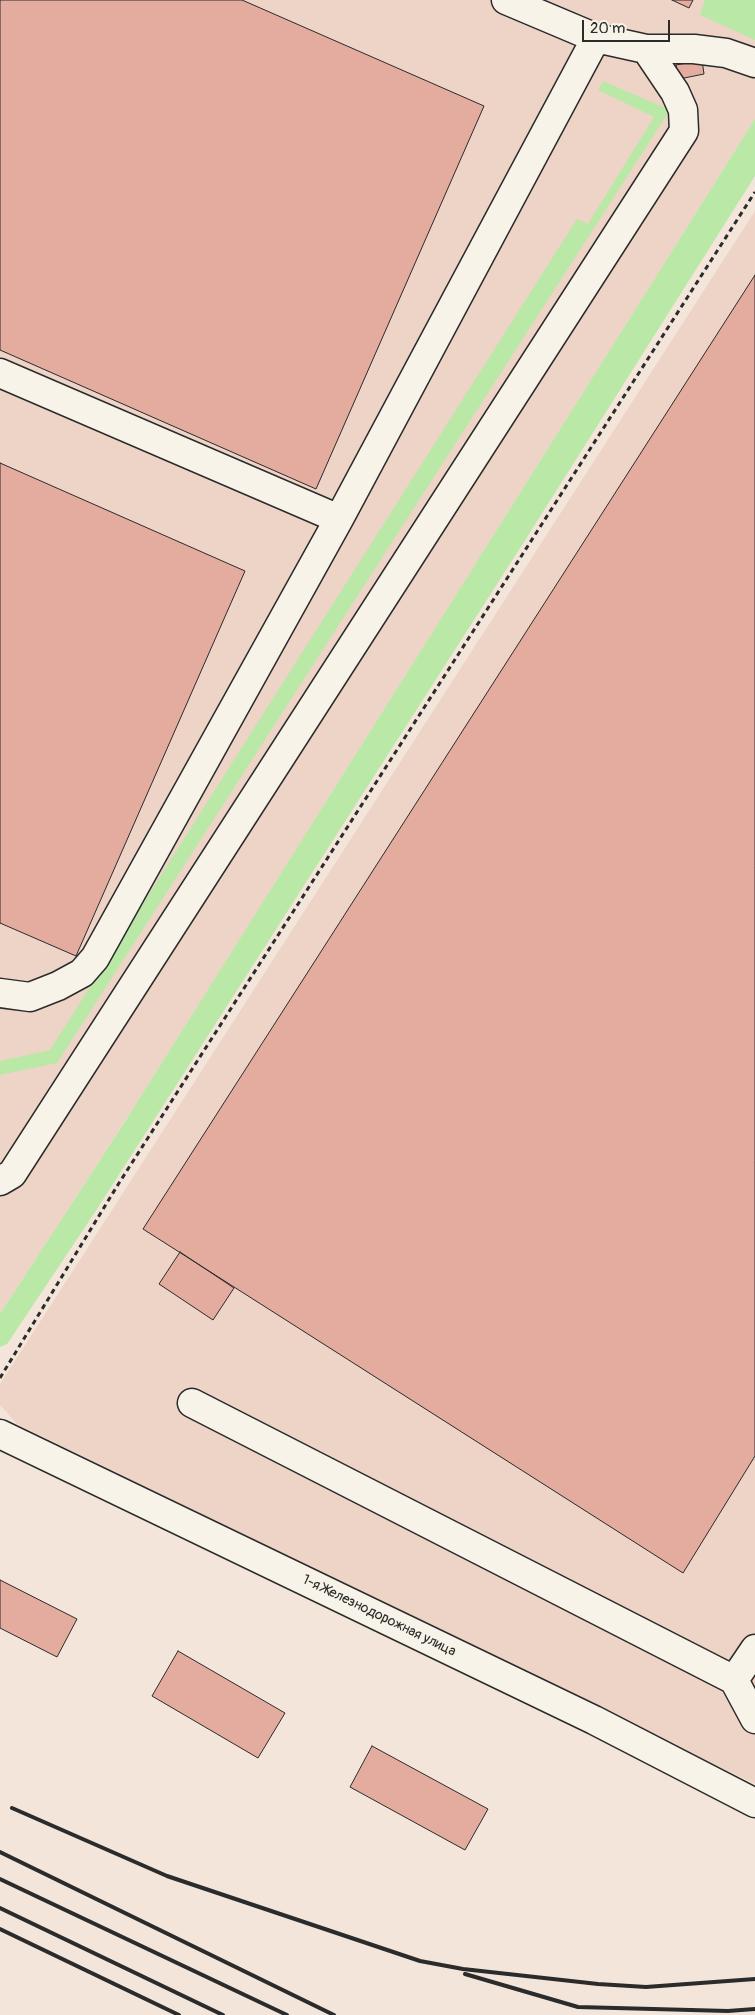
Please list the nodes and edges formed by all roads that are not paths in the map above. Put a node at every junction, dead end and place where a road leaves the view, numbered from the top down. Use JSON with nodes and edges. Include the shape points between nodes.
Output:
{"nodes":[{"id":1,"x":506,"y":0,"type":"edge"},
{"id":2,"x":596,"y":38,"type":"junction"},
{"id":3,"x":646,"y":48,"type":"junction"},
{"id":4,"x":755,"y":63,"type":"edge"},
{"id":5,"x":0,"y":373,"type":"edge"},
{"id":6,"x":339,"y":520,"type":"junction"},
{"id":7,"x":0,"y":993,"type":"edge"},
{"id":8,"x":0,"y":1181,"type":"edge"},
{"id":9,"x":192,"y":1403,"type":"dead end"},
{"id":10,"x":0,"y":1434,"type":"edge"},
{"id":11,"x":755,"y":1649,"type":"edge"},
{"id":12,"x":734,"y":1680,"type":"junction"},
{"id":13,"x":755,"y":1719,"type":"edge"},
{"id":14,"x":755,"y":1802,"type":"edge"}],
"edges":[{"from":1,"to":2,"type":"street"},
{"from":2,"to":3,"type":"street"},
{"from":2,"to":6,"type":"street"},
{"from":3,"to":4,"type":"street","via":[[726,53]]},
{"from":3,"to":8,"type":"street","via":[[679,101],[684,131],[12,1174]]},
{"from":5,"to":6,"type":"street"},
{"from":6,"to":7,"type":"street","via":[[95,958],[82,973],[30,997]]},
{"from":9,"to":12,"type":"street"},
{"from":10,"to":14,"type":"street","name":"1-я Железнодорожная улица","via":[[594,1720]]},
{"from":11,"to":12,"type":"street"},
{"from":12,"to":13,"type":"street"}]}
